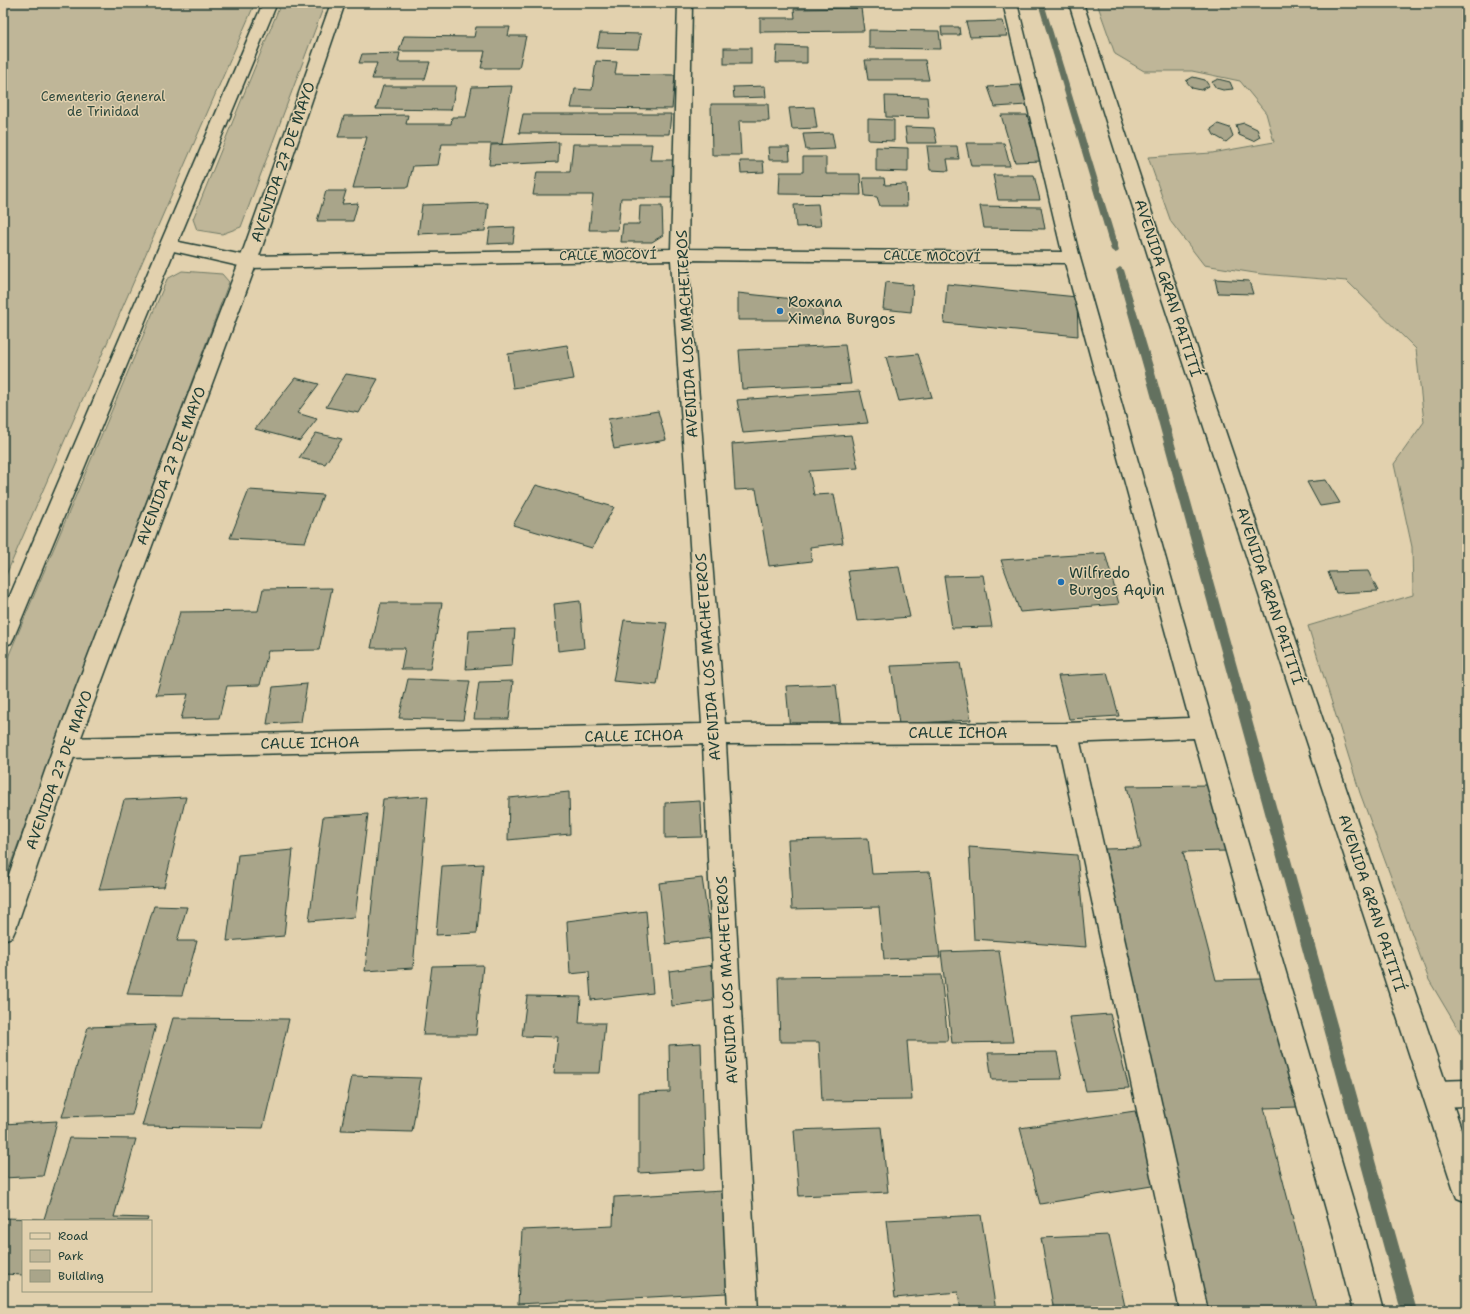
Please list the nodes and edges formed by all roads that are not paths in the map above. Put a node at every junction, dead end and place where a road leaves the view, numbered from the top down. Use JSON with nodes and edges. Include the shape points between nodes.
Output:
{"nodes":[{"id":1,"x":270,"y":3,"type":"edge"},
{"id":2,"x":338,"y":3,"type":"edge"},
{"id":3,"x":685,"y":3,"type":"edge"},
{"id":4,"x":1010,"y":3,"type":"edge"},
{"id":5,"x":1076,"y":3,"type":"edge"},
{"id":6,"x":169,"y":245,"type":"junction"},
{"id":7,"x":679,"y":254,"type":"junction"},
{"id":8,"x":1072,"y":258,"type":"junction"},
{"id":9,"x":248,"y":262,"type":"junction"},
{"id":10,"x":3,"y":637,"type":"edge"},
{"id":11,"x":1203,"y":728,"type":"junction"},
{"id":12,"x":1067,"y":733,"type":"junction"},
{"id":13,"x":714,"y":734,"type":"junction"},
{"id":14,"x":65,"y":748,"type":"junction"},
{"id":15,"x":3,"y":928,"type":"edge"},
{"id":16,"x":1436,"y":1094,"type":"junction"},
{"id":17,"x":1467,"y":1094,"type":"edge"},
{"id":18,"x":1467,"y":1188,"type":"edge"},
{"id":19,"x":743,"y":1311,"type":"edge"},
{"id":20,"x":1194,"y":1311,"type":"edge"},
{"id":21,"x":1368,"y":1311,"type":"edge"}],
"edges":[{"from":1,"to":6,"type":"street"},
{"from":2,"to":9,"type":"street","name":"AVENIDA 27 DE MAYO"},
{"from":3,"to":7,"type":"street","name":"AVENIDA LOS MACHETEROS"},
{"from":4,"to":8,"type":"street"},
{"from":5,"to":16,"type":"street","name":"AVENIDA GRAN PAITITÍ"},
{"from":6,"to":9,"type":"street","name":"CALLE MOCOVÍ"},
{"from":6,"to":10,"type":"street"},
{"from":7,"to":8,"type":"street","name":"CALLE MOCOVÍ"},
{"from":7,"to":9,"type":"street","name":"CALLE MOCOVÍ"},
{"from":7,"to":13,"type":"street","name":"AVENIDA LOS MACHETEROS"},
{"from":8,"to":11,"type":"street"},
{"from":9,"to":14,"type":"street","name":"AVENIDA 27 DE MAYO"},
{"from":11,"to":12,"type":"street","name":"CALLE ICHOA"},
{"from":11,"to":21,"type":"street"},
{"from":12,"to":13,"type":"street","name":"CALLE ICHOA"},
{"from":12,"to":20,"type":"lane"},
{"from":13,"to":14,"type":"street","name":"CALLE ICHOA"},
{"from":13,"to":19,"type":"street","name":"AVENIDA LOS MACHETEROS"},
{"from":14,"to":15,"type":"street","name":"AVENIDA 27 DE MAYO"},
{"from":16,"to":17,"type":"lane"},
{"from":16,"to":18,"type":"street","name":"AVENIDA GRAN PAITITÍ"}]}
